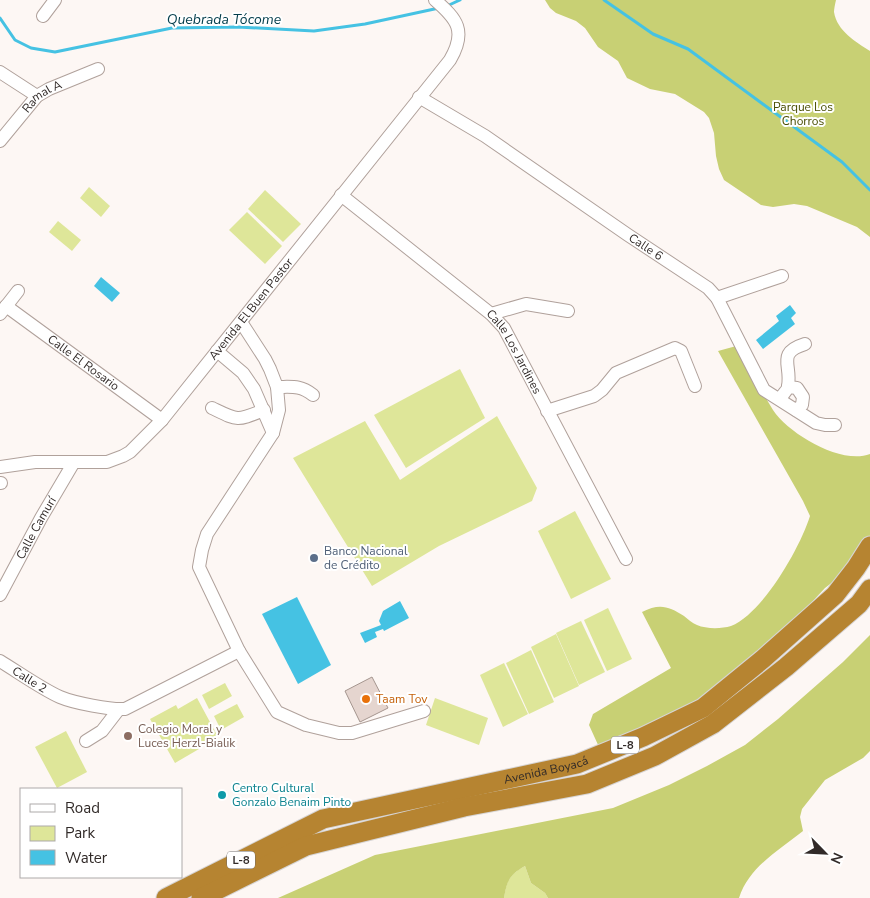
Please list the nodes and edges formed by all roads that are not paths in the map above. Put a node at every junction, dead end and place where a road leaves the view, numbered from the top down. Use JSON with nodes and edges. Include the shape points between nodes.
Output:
{"nodes":[{"id":1,"x":55,"y":0,"type":"edge"},
{"id":2,"x":434,"y":0,"type":"edge"},
{"id":3,"x":43,"y":16,"type":"dead end"},
{"id":4,"x":98,"y":69,"type":"dead end"},
{"id":5,"x":0,"y":72,"type":"edge"},
{"id":6,"x":37,"y":96,"type":"junction"},
{"id":7,"x":419,"y":97,"type":"junction"},
{"id":8,"x":0,"y":141,"type":"edge"},
{"id":9,"x":341,"y":195,"type":"junction"},
{"id":10,"x":782,"y":276,"type":"dead end"},
{"id":11,"x":18,"y":291,"type":"dead end"},
{"id":12,"x":717,"y":298,"type":"junction"},
{"id":13,"x":3,"y":310,"type":"edge"},
{"id":14,"x":568,"y":311,"type":"dead end"},
{"id":15,"x":491,"y":314,"type":"junction"},
{"id":16,"x":241,"y":322,"type":"junction"},
{"id":17,"x":805,"y":344,"type":"dead end"},
{"id":18,"x":218,"y":351,"type":"junction"},
{"id":19,"x":695,"y":386,"type":"dead end"},
{"id":20,"x":277,"y":387,"type":"junction"},
{"id":21,"x":788,"y":387,"type":"junction"},
{"id":22,"x":313,"y":395,"type":"dead end"},
{"id":23,"x":780,"y":399,"type":"junction"},
{"id":24,"x":212,"y":408,"type":"dead end"},
{"id":25,"x":264,"y":410,"type":"junction"},
{"id":26,"x":796,"y":410,"type":"junction"},
{"id":27,"x":547,"y":411,"type":"junction"},
{"id":28,"x":162,"y":420,"type":"junction"},
{"id":29,"x":835,"y":425,"type":"dead end"},
{"id":30,"x":272,"y":432,"type":"junction"},
{"id":31,"x":74,"y":462,"type":"junction"},
{"id":32,"x":0,"y":467,"type":"edge"},
{"id":33,"x":870,"y":546,"type":"edge"},
{"id":34,"x":626,"y":558,"type":"dead end"},
{"id":35,"x":870,"y":589,"type":"edge"},
{"id":36,"x":0,"y":595,"type":"edge"},
{"id":37,"x":239,"y":651,"type":"junction"},
{"id":38,"x":0,"y":661,"type":"edge"},
{"id":39,"x":119,"y":709,"type":"junction"},
{"id":40,"x":424,"y":711,"type":"dead end"},
{"id":41,"x":86,"y":741,"type":"dead end"},
{"id":42,"x":166,"y":898,"type":"edge"},
{"id":43,"x":201,"y":898,"type":"edge"}],
"edges":[{"from":1,"to":3,"type":"street"},
{"from":2,"to":7,"type":"street","name":"Avenida El Buen Pastor","via":[[449,12],[458,26],[459,41],[450,60]]},
{"from":4,"to":6,"type":"street","name":"Ramal A"},
{"from":5,"to":6,"type":"street"},
{"from":6,"to":8,"type":"street","name":"Ramal A"},
{"from":7,"to":9,"type":"street","name":"Avenida El Buen Pastor"},
{"from":7,"to":12,"type":"street","name":"Calle 6","via":[[485,136],[708,288]]},
{"from":9,"to":15,"type":"street","name":"Calle Los Jardines"},
{"from":9,"to":16,"type":"street","name":"Avenida El Buen Pastor"},
{"from":10,"to":12,"type":"street"},
{"from":11,"to":13,"type":"street","name":"Calle El Rosario"},
{"from":12,"to":23,"type":"street","name":"Calle 6","via":[[764,390]]},
{"from":13,"to":28,"type":"street","name":"Calle El Rosario"},
{"from":14,"to":15,"type":"street","via":[[526,304]]},
{"from":15,"to":27,"type":"street","name":"Calle Los Jardines","via":[[504,328]]},
{"from":16,"to":18,"type":"street","name":"Avenida El Buen Pastor"},
{"from":16,"to":20,"type":"street","via":[[265,359]]},
{"from":17,"to":21,"type":"street","via":[[793,348],[787,359]]},
{"from":18,"to":25,"type":"street","via":[[243,372]]},
{"from":18,"to":28,"type":"street","name":"Avenida El Buen Pastor"},
{"from":19,"to":27,"type":"street","via":[[681,350],[675,348],[616,373],[594,396]]},
{"from":20,"to":22,"type":"street","via":[[304,388]]},
{"from":20,"to":30,"type":"street","via":[[279,410]]},
{"from":21,"to":23,"type":"street"},
{"from":21,"to":26,"type":"street","via":[[796,388],[803,396],[802,405]]},
{"from":23,"to":26,"type":"street","name":"Calle 6"},
{"from":24,"to":25,"type":"street","via":[[234,419]]},
{"from":25,"to":30,"type":"street"},
{"from":26,"to":29,"type":"street","name":"Calle 6","via":[[816,423]]},
{"from":27,"to":34,"type":"street","name":"Calle Los Jardines"},
{"from":28,"to":31,"type":"street","name":"Avenida El Buen Pastor","via":[[123,456],[99,463]]},
{"from":30,"to":37,"type":"street","via":[[207,534],[199,567]]},
{"from":31,"to":32,"type":"street","name":"Avenida El Buen Pastor","via":[[35,462]]},
{"from":31,"to":36,"type":"street","name":"Calle Camurí"},
{"from":33,"to":42,"type":"highway","name":"Avenida Boyacá","number":"L-8","via":[[835,595],[703,708],[577,764],[323,819]]},
{"from":35,"to":43,"type":"highway","name":"Avenida Boyacá","number":"L-8","via":[[860,604],[713,724],[655,756],[587,784],[464,807],[306,846]]},
{"from":37,"to":39,"type":"street","via":[[126,709]]},
{"from":37,"to":40,"type":"street","via":[[277,712],[306,725],[352,733]]},
{"from":38,"to":39,"type":"street","name":"Calle 2","via":[[61,698]]},
{"from":39,"to":41,"type":"street","via":[[102,731]]}]}
